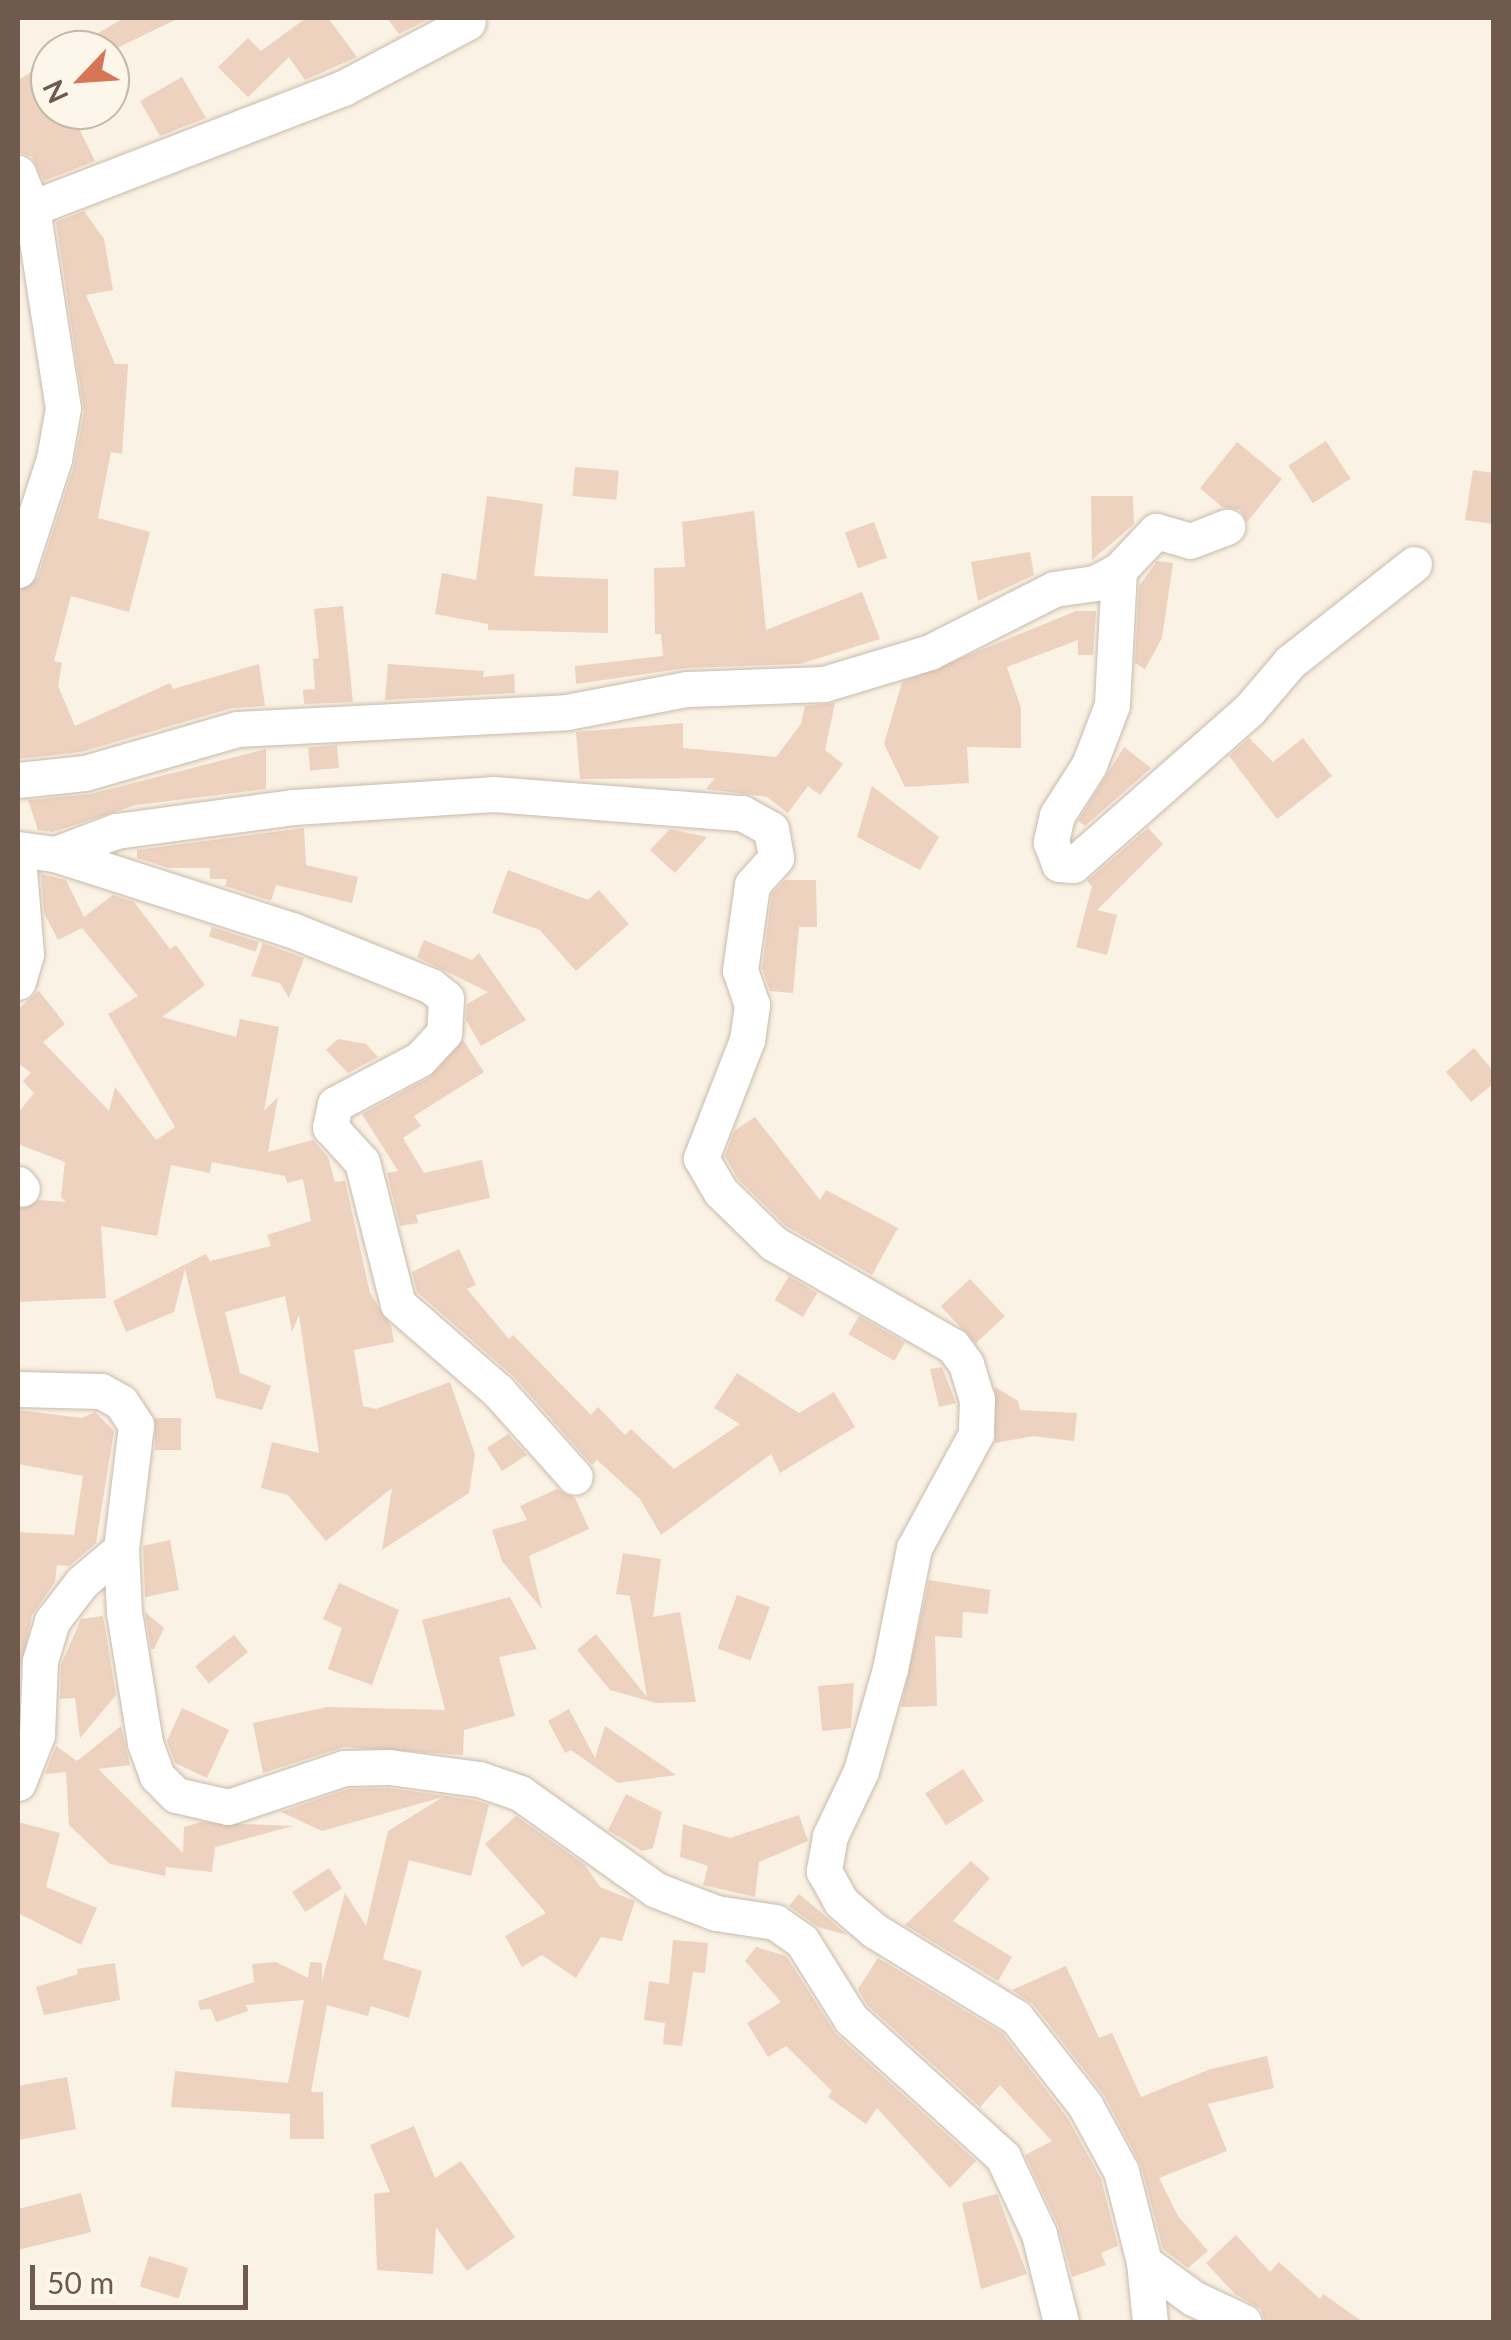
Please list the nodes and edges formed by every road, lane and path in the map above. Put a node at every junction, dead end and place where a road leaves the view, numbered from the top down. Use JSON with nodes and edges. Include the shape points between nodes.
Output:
{"nodes":[{"id":1,"x":468,"y":22,"type":"dead end"},
{"id":2,"x":18,"y":174,"type":"edge"},
{"id":3,"x":32,"y":208,"type":"junction"},
{"id":4,"x":1227,"y":527,"type":"dead end"},
{"id":5,"x":1414,"y":564,"type":"dead end"},
{"id":6,"x":18,"y":570,"type":"edge"},
{"id":7,"x":1119,"y":570,"type":"junction"},
{"id":8,"x":18,"y":780,"type":"edge"},
{"id":9,"x":18,"y":849,"type":"edge"},
{"id":10,"x":56,"y":854,"type":"junction"},
{"id":11,"x":18,"y":857,"type":"edge"},
{"id":12,"x":18,"y":982,"type":"edge"},
{"id":13,"x":18,"y":1389,"type":"edge"},
{"id":14,"x":575,"y":1478,"type":"dead end"},
{"id":15,"x":121,"y":1550,"type":"junction"},
{"id":16,"x":18,"y":1784,"type":"edge"},
{"id":17,"x":1144,"y":2262,"type":"junction"},
{"id":18,"x":1060,"y":2322,"type":"edge"},
{"id":19,"x":1150,"y":2322,"type":"edge"},
{"id":20,"x":1244,"y":2322,"type":"edge"}],
"edges":[{"from":1,"to":3,"type":"street","via":[[343,88]]},
{"from":2,"to":3,"type":"street"},
{"from":3,"to":6,"type":"street","via":[[63,408],[50,474]]},
{"from":4,"to":7,"type":"street","via":[[1190,542],[1156,531]]},
{"from":5,"to":7,"type":"street","via":[[1290,662],[1249,710],[1072,865],[1059,864],[1051,842],[1056,815],[1090,765],[1112,705]]},
{"from":7,"to":8,"type":"street","via":[[1095,583],[1054,590],[930,652],[824,684],[687,690],[567,712],[237,729],[85,773]]},
{"from":9,"to":10,"type":"street"},
{"from":10,"to":14,"type":"street","via":[[292,930],[446,998],[444,1034],[420,1059],[335,1104],[330,1127],[362,1162],[398,1304],[498,1391]]},
{"from":10,"to":17,"type":"street","via":[[157,824],[493,794],[726,811],[759,817],[770,829],[776,858],[752,885],[740,970],[752,1005],[747,1040],[701,1158],[721,1192],[774,1243],[953,1346],[966,1364],[978,1418],[976,1434],[920,1528],[890,1669],[861,1771],[830,1836],[824,1871],[841,1902],[894,1946],[1016,2017],[1084,2105],[1121,2171]]},
{"from":11,"to":12,"type":"street","via":[[26,954]]},
{"from":13,"to":15,"type":"street","via":[[101,1391],[121,1402],[136,1424]]},
{"from":15,"to":16,"type":"street","via":[[82,1582],[52,1621],[40,1661],[36,1735]]},
{"from":15,"to":18,"type":"street","via":[[146,1743],[157,1776],[176,1795],[228,1807],[344,1768],[478,1779],[520,1794],[656,1890],[716,1913],[774,1922],[802,1941],[851,2019],[1003,2157],[1038,2234]]},
{"from":17,"to":19,"type":"street"},
{"from":17,"to":20,"type":"street","via":[[1194,2298]]}]}
